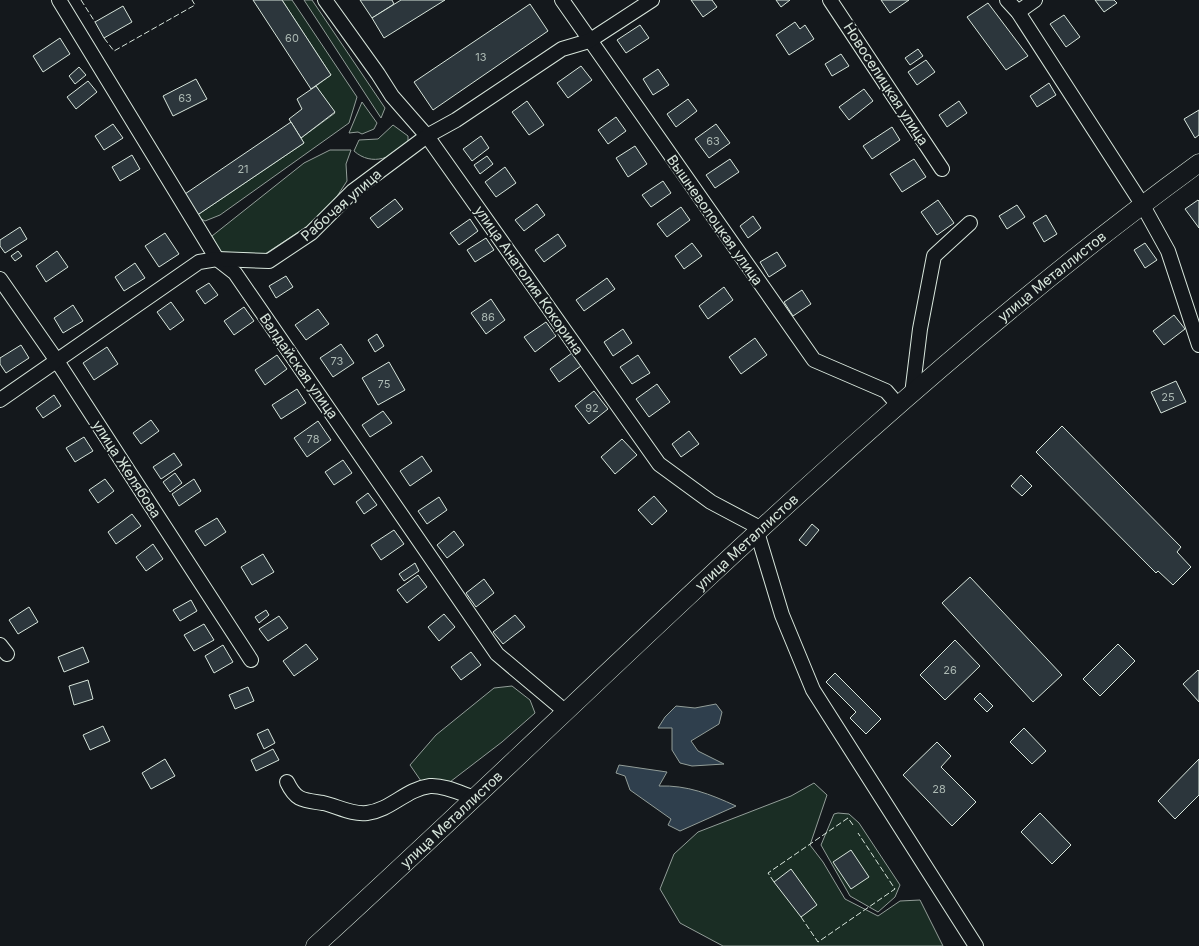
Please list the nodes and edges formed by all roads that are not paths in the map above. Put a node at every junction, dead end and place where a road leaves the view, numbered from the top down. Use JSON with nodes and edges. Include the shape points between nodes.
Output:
{"nodes":[{"id":1,"x":59,"y":0,"type":"edge"},
{"id":2,"x":326,"y":0,"type":"edge"},
{"id":3,"x":562,"y":0,"type":"edge"},
{"id":4,"x":652,"y":0,"type":"edge"},
{"id":5,"x":830,"y":0,"type":"edge"},
{"id":6,"x":1007,"y":0,"type":"edge"},
{"id":7,"x":1035,"y":0,"type":"edge"},
{"id":8,"x":1018,"y":12,"type":"junction"},
{"id":9,"x":589,"y":41,"type":"junction"},
{"id":10,"x":427,"y":136,"type":"junction"},
{"id":11,"x":1199,"y":163,"type":"edge"},
{"id":12,"x":942,"y":169,"type":"dead end"},
{"id":13,"x":1142,"y":204,"type":"junction"},
{"id":14,"x":970,"y":223,"type":"dead end"},
{"id":15,"x":217,"y":259,"type":"junction"},
{"id":16,"x":0,"y":279,"type":"edge"},
{"id":17,"x":1199,"y":345,"type":"edge"},
{"id":18,"x":57,"y":361,"type":"junction"},
{"id":19,"x":912,"y":394,"type":"junction"},
{"id":20,"x":0,"y":400,"type":"edge"},
{"id":21,"x":899,"y":406,"type":"junction"},
{"id":22,"x":759,"y":530,"type":"junction"},
{"id":23,"x":252,"y":660,"type":"dead end"},
{"id":24,"x":566,"y":712,"type":"junction"},
{"id":25,"x":286,"y":782,"type":"dead end"},
{"id":26,"x":474,"y":798,"type":"junction"},
{"id":27,"x":315,"y":946,"type":"edge"},
{"id":28,"x":976,"y":946,"type":"edge"}],
"edges":[{"from":1,"to":15,"type":"street","name":"Валдайская улица"},
{"from":2,"to":10,"type":"street","name":"улица Анатолия Кокорина","via":[[392,96]]},
{"from":3,"to":9,"type":"street","name":"Вышневолоцкая улица"},
{"from":4,"to":9,"type":"street","name":"Рабочая улица"},
{"from":5,"to":12,"type":"street","name":"Новоселицкая улица"},
{"from":6,"to":8,"type":"street"},
{"from":7,"to":8,"type":"street"},
{"from":8,"to":13,"type":"street"},
{"from":9,"to":10,"type":"street","name":"Рабочая улица","via":[[562,49]]},
{"from":9,"to":21,"type":"street","name":"Вышневолоцкая улица","via":[[814,360],[886,391]]},
{"from":10,"to":15,"type":"street","name":"Рабочая улица","via":[[353,191],[311,233],[269,261]]},
{"from":10,"to":22,"type":"street","name":"улица Анатолия Кокорина","via":[[659,464],[711,502]]},
{"from":11,"to":13,"type":"main road","name":"улица Металлистов"},
{"from":13,"to":17,"type":"street","via":[[1168,251]]},
{"from":13,"to":19,"type":"main road","name":"улица Металлистов"},
{"from":14,"to":19,"type":"street","via":[[934,256]]},
{"from":15,"to":18,"type":"street","name":"Рабочая улица","via":[[199,262]]},
{"from":15,"to":24,"type":"street","name":"Валдайская улица","via":[[235,273],[498,654]]},
{"from":16,"to":18,"type":"street","name":"улица Желябова"},
{"from":18,"to":20,"type":"street","name":"Рабочая улица"},
{"from":18,"to":23,"type":"street","name":"улица Желябова"},
{"from":19,"to":21,"type":"main road","name":"улица Металлистов"},
{"from":21,"to":22,"type":"main road","name":"улица Металлистов"},
{"from":22,"to":24,"type":"main road","name":"улица Металлистов"},
{"from":22,"to":28,"type":"street","via":[[782,615],[813,690]]},
{"from":24,"to":26,"type":"main road","name":"улица Металлистов"},
{"from":25,"to":26,"type":"street","via":[[292,793],[302,800],[367,813],[423,787],[440,786]]},
{"from":26,"to":27,"type":"main road","name":"улица Металлистов"}]}
